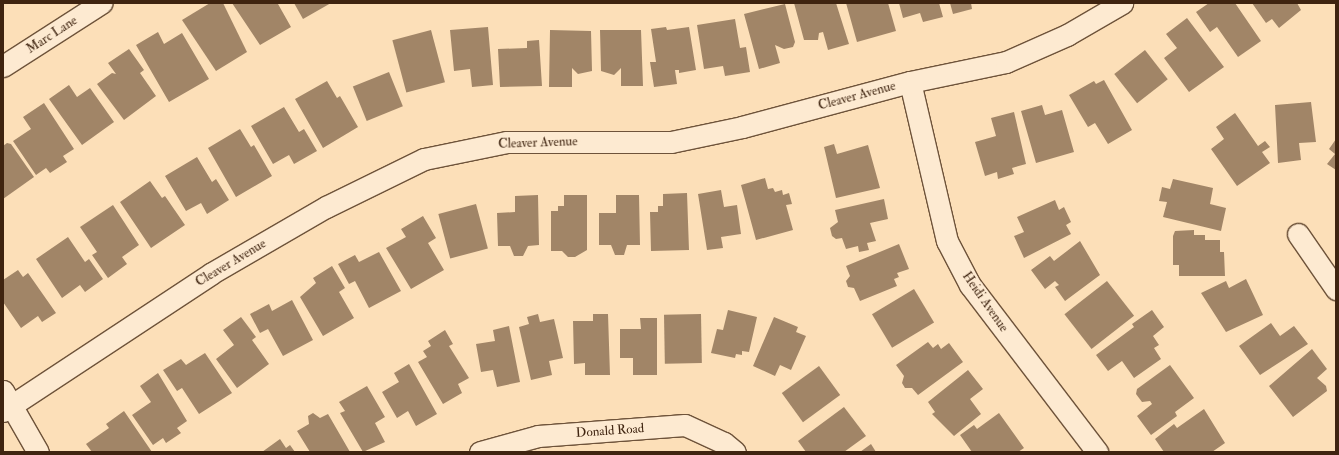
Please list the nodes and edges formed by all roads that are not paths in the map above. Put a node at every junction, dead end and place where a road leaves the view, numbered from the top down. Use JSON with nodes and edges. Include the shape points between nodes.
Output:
{"nodes":[{"id":1,"x":101,"y":3,"type":"edge"},
{"id":2,"x":1122,"y":3,"type":"edge"},
{"id":3,"x":3,"y":66,"type":"edge"},
{"id":4,"x":910,"y":82,"type":"junction"},
{"id":5,"x":1298,"y":234,"type":"dead end"},
{"id":6,"x":1336,"y":289,"type":"edge"},
{"id":7,"x":6,"y":403,"type":"edge"},
{"id":8,"x":38,"y":452,"type":"edge"},
{"id":9,"x":480,"y":452,"type":"edge"},
{"id":10,"x":736,"y":452,"type":"edge"},
{"id":11,"x":1097,"y":452,"type":"edge"}],
"edges":[{"from":1,"to":3,"type":"street","name":"Marc Lane"},
{"from":2,"to":4,"type":"street","name":"Cleaver Avenue","via":[[1067,35],[1006,62]]},
{"from":4,"to":7,"type":"street","name":"Cleaver Avenue","via":[[671,142],[506,142],[424,159],[326,208],[212,273]]},
{"from":4,"to":11,"type":"street","name":"Heidi Avenue","via":[[947,241],[970,285]]},
{"from":5,"to":6,"type":"street"},
{"from":7,"to":8,"type":"street"},
{"from":9,"to":10,"type":"street","name":"Donald Road","via":[[538,436],[685,425],[724,442]]}]}
